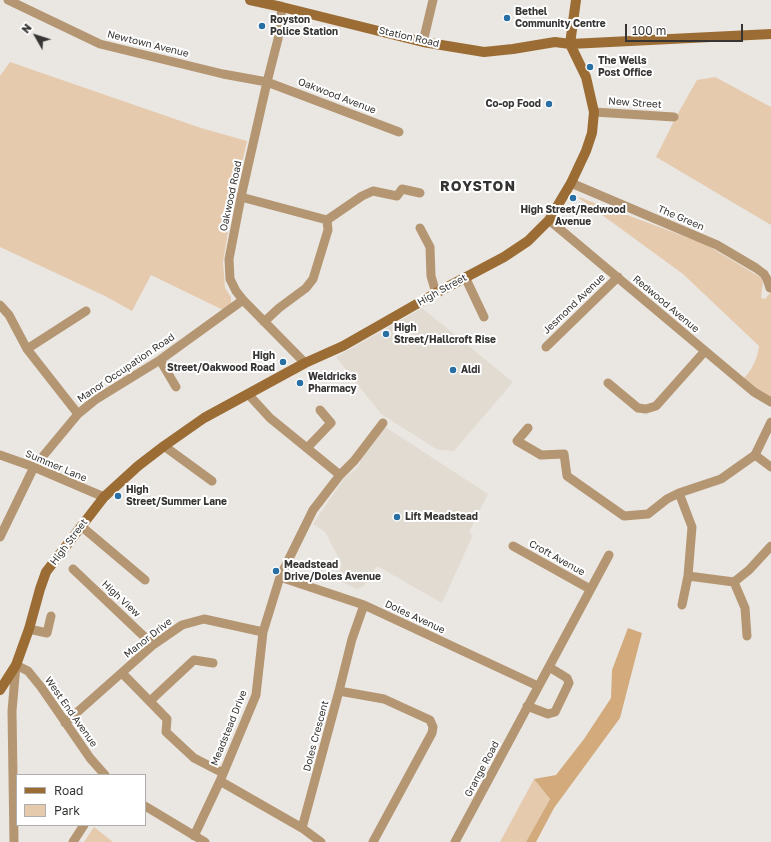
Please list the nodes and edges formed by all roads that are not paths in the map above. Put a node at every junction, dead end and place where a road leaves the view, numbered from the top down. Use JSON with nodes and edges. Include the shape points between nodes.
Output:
{"nodes":[{"id":1,"x":8,"y":0,"type":"edge"},
{"id":2,"x":250,"y":0,"type":"edge"},
{"id":3,"x":433,"y":0,"type":"edge"},
{"id":4,"x":576,"y":0,"type":"edge"},
{"id":5,"x":282,"y":7,"type":"junction"},
{"id":6,"x":771,"y":34,"type":"edge"},
{"id":7,"x":423,"y":42,"type":"junction"},
{"id":8,"x":570,"y":44,"type":"junction"},
{"id":9,"x":266,"y":82,"type":"junction"},
{"id":10,"x":594,"y":112,"type":"junction"},
{"id":11,"x":674,"y":117,"type":"dead end"},
{"id":12,"x":399,"y":132,"type":"dead end"},
{"id":13,"x":572,"y":183,"type":"junction"},
{"id":14,"x":420,"y":193,"type":"dead end"},
{"id":15,"x":241,"y":197,"type":"junction"},
{"id":16,"x":327,"y":220,"type":"junction"},
{"id":17,"x":549,"y":220,"type":"junction"},
{"id":18,"x":420,"y":228,"type":"dead end"},
{"id":19,"x":465,"y":277,"type":"junction"},
{"id":20,"x":618,"y":277,"type":"junction"},
{"id":21,"x":770,"y":288,"type":"dead end"},
{"id":22,"x":436,"y":292,"type":"junction"},
{"id":23,"x":243,"y":300,"type":"junction"},
{"id":24,"x":0,"y":305,"type":"edge"},
{"id":25,"x":86,"y":311,"type":"dead end"},
{"id":26,"x":484,"y":317,"type":"dead end"},
{"id":27,"x":264,"y":322,"type":"junction"},
{"id":28,"x":546,"y":347,"type":"dead end"},
{"id":29,"x":27,"y":349,"type":"junction"},
{"id":30,"x":705,"y":351,"type":"junction"},
{"id":31,"x":160,"y":360,"type":"junction"},
{"id":32,"x":305,"y":363,"type":"junction"},
{"id":33,"x":608,"y":383,"type":"dead end"},
{"id":34,"x":176,"y":387,"type":"dead end"},
{"id":35,"x":248,"y":394,"type":"junction"},
{"id":36,"x":771,"y":402,"type":"edge"},
{"id":37,"x":320,"y":410,"type":"dead end"},
{"id":38,"x":78,"y":414,"type":"junction"},
{"id":39,"x":771,"y":422,"type":"edge"},
{"id":40,"x":383,"y":423,"type":"dead end"},
{"id":41,"x":528,"y":428,"type":"dead end"},
{"id":42,"x":164,"y":446,"type":"junction"},
{"id":43,"x":307,"y":448,"type":"junction"},
{"id":44,"x":0,"y":455,"type":"edge"},
{"id":45,"x":755,"y":455,"type":"junction"},
{"id":46,"x":34,"y":467,"type":"junction"},
{"id":47,"x":771,"y":467,"type":"edge"},
{"id":48,"x":340,"y":475,"type":"junction"},
{"id":49,"x":212,"y":481,"type":"dead end"},
{"id":50,"x":679,"y":493,"type":"junction"},
{"id":51,"x":104,"y":497,"type":"junction"},
{"id":52,"x":81,"y":526,"type":"junction"},
{"id":53,"x":0,"y":538,"type":"edge"},
{"id":54,"x":513,"y":546,"type":"dead end"},
{"id":55,"x":771,"y":546,"type":"edge"},
{"id":56,"x":609,"y":555,"type":"dead end"},
{"id":57,"x":73,"y":569,"type":"dead end"},
{"id":58,"x":688,"y":576,"type":"junction"},
{"id":59,"x":280,"y":577,"type":"junction"},
{"id":60,"x":145,"y":580,"type":"dead end"},
{"id":61,"x":734,"y":582,"type":"junction"},
{"id":62,"x":590,"y":589,"type":"junction"},
{"id":63,"x":364,"y":605,"type":"junction"},
{"id":64,"x":682,"y":605,"type":"dead end"},
{"id":65,"x":51,"y":616,"type":"dead end"},
{"id":66,"x":29,"y":629,"type":"junction"},
{"id":67,"x":263,"y":632,"type":"junction"},
{"id":68,"x":747,"y":636,"type":"dead end"},
{"id":69,"x":153,"y":645,"type":"junction"},
{"id":70,"x":213,"y":663,"type":"dead end"},
{"id":71,"x":16,"y":665,"type":"junction"},
{"id":72,"x":549,"y":667,"type":"junction"},
{"id":73,"x":122,"y":673,"type":"junction"},
{"id":74,"x":538,"y":686,"type":"junction"},
{"id":75,"x":0,"y":690,"type":"edge"},
{"id":76,"x":339,"y":691,"type":"junction"},
{"id":77,"x":150,"y":701,"type":"junction"},
{"id":78,"x":528,"y":706,"type":"junction"},
{"id":79,"x":65,"y":723,"type":"junction"},
{"id":80,"x":104,"y":774,"type":"edge"},
{"id":81,"x":221,"y":777,"type":"junction"},
{"id":82,"x":146,"y":807,"type":"edge"},
{"id":83,"x":83,"y":826,"type":"edge"},
{"id":84,"x":302,"y":828,"type":"junction"},
{"id":85,"x":194,"y":836,"type":"junction"},
{"id":86,"x":14,"y":842,"type":"edge"},
{"id":87,"x":73,"y":842,"type":"edge"},
{"id":88,"x":205,"y":842,"type":"edge"},
{"id":89,"x":321,"y":842,"type":"edge"},
{"id":90,"x":373,"y":842,"type":"edge"},
{"id":91,"x":455,"y":842,"type":"edge"}],
"edges":[{"from":1,"to":9,"type":"street","name":"Newtown Avenue","via":[[100,44]]},
{"from":2,"to":5,"type":"main road","name":"Station Road"},
{"from":3,"to":7,"type":"street"},
{"from":4,"to":8,"type":"main road"},
{"from":5,"to":7,"type":"main road","name":"Station Road"},
{"from":5,"to":9,"type":"street","name":"Oakwood Road","via":[[278,39]]},
{"from":6,"to":8,"type":"main road","name":"Station Road"},
{"from":7,"to":8,"type":"main road","name":"Station Road","via":[[484,52],[555,42]]},
{"from":8,"to":10,"type":"main road","name":"High Street","via":[[586,77]]},
{"from":9,"to":12,"type":"street","name":"Oakwood Avenue"},
{"from":9,"to":15,"type":"street","name":"Oakwood Road"},
{"from":10,"to":11,"type":"street","name":"New Street"},
{"from":10,"to":13,"type":"main road","name":"High Street","via":[[592,133]]},
{"from":13,"to":17,"type":"main road","name":"High Street"},
{"from":13,"to":21,"type":"street","name":"The Green","via":[[717,245],[764,274]]},
{"from":14,"to":16,"type":"street","via":[[402,189],[397,196],[373,191]]},
{"from":15,"to":16,"type":"street"},
{"from":15,"to":23,"type":"street","name":"Oakwood Road","via":[[229,259],[230,279]]},
{"from":16,"to":27,"type":"street","via":[[328,230],[313,279],[306,288],[278,308]]},
{"from":17,"to":19,"type":"main road","name":"High Street","via":[[528,241]]},
{"from":17,"to":20,"type":"street","name":"Redwood Avenue"},
{"from":18,"to":22,"type":"street","via":[[430,247],[431,276]]},
{"from":19,"to":22,"type":"main road","name":"High Street"},
{"from":19,"to":26,"type":"street"},
{"from":20,"to":28,"type":"street","name":"Jesmond Avenue"},
{"from":20,"to":30,"type":"street","name":"Redwood Avenue"},
{"from":22,"to":32,"type":"main road","name":"High Street","via":[[343,346]]},
{"from":23,"to":27,"type":"street","name":"Oakwood Road"},
{"from":23,"to":31,"type":"street","name":"Manor Occupation Road"},
{"from":24,"to":29,"type":"street","via":[[9,315]]},
{"from":25,"to":29,"type":"street"},
{"from":27,"to":32,"type":"street","name":"Oakwood Road"},
{"from":29,"to":38,"type":"street"},
{"from":30,"to":33,"type":"street","via":[[656,406],[638,408]]},
{"from":30,"to":36,"type":"street","name":"Redwood Avenue","via":[[754,392]]},
{"from":31,"to":34,"type":"street"},
{"from":31,"to":38,"type":"street","name":"Manor Occupation Road","via":[[95,400]]},
{"from":32,"to":35,"type":"main road","name":"High Street"},
{"from":35,"to":42,"type":"main road","name":"High Street","via":[[204,418]]},
{"from":35,"to":43,"type":"street","via":[[270,418]]},
{"from":37,"to":43,"type":"street","via":[[331,423]]},
{"from":38,"to":46,"type":"street","name":"Manor Occupation Road"},
{"from":39,"to":45,"type":"street"},
{"from":40,"to":48,"type":"street","name":"Meadstead Drive","via":[[354,462]]},
{"from":41,"to":50,"type":"street","via":[[517,441],[541,455],[564,454],[567,476],[624,516],[648,514]]},
{"from":42,"to":49,"type":"street"},
{"from":42,"to":51,"type":"main road","name":"High Street"},
{"from":43,"to":48,"type":"street"},
{"from":44,"to":46,"type":"street","name":"Summer Lane"},
{"from":45,"to":47,"type":"street"},
{"from":45,"to":50,"type":"street","via":[[721,479]]},
{"from":46,"to":51,"type":"street","name":"Summer Lane"},
{"from":46,"to":53,"type":"street","name":"Manor Occupation Road"},
{"from":48,"to":59,"type":"street","name":"Meadstead Drive","via":[[313,510]]},
{"from":50,"to":58,"type":"street","via":[[692,527]]},
{"from":51,"to":52,"type":"main road","name":"High Street"},
{"from":52,"to":60,"type":"street"},
{"from":52,"to":66,"type":"main road","name":"High Street","via":[[46,572]]},
{"from":54,"to":62,"type":"street","name":"Croft Avenue"},
{"from":55,"to":61,"type":"street"},
{"from":56,"to":62,"type":"street","name":"Grange Road"},
{"from":57,"to":69,"type":"street","name":"High View"},
{"from":58,"to":61,"type":"street"},
{"from":58,"to":64,"type":"street"},
{"from":59,"to":63,"type":"street","name":"Doles Avenue"},
{"from":59,"to":67,"type":"street","name":"Meadstead Drive"},
{"from":61,"to":68,"type":"street","via":[[745,608]]},
{"from":62,"to":72,"type":"street","name":"Grange Road"},
{"from":63,"to":74,"type":"street","name":"Doles Avenue"},
{"from":63,"to":76,"type":"street","via":[[352,638]]},
{"from":65,"to":66,"type":"street","via":[[47,633]]},
{"from":66,"to":71,"type":"main road","name":"High Street"},
{"from":67,"to":69,"type":"street","name":"Manor Drive","via":[[204,619],[182,626]]},
{"from":67,"to":81,"type":"street","name":"Meadstead Drive","via":[[256,695]]},
{"from":69,"to":73,"type":"street","name":"Manor Drive"},
{"from":70,"to":77,"type":"street","via":[[194,660]]},
{"from":71,"to":75,"type":"main road","name":"High Street"},
{"from":71,"to":79,"type":"street","name":"West End Avenue","via":[[28,672],[41,687]]},
{"from":71,"to":86,"type":"street","via":[[12,711]]},
{"from":72,"to":74,"type":"street","name":"Grange Road"},
{"from":72,"to":78,"type":"street","via":[[567,678],[569,684],[555,712],[548,714]]},
{"from":73,"to":77,"type":"street"},
{"from":73,"to":79,"type":"street","name":"Manor Drive"},
{"from":74,"to":78,"type":"street","name":"Grange Road"},
{"from":76,"to":84,"type":"street","name":"Doles Crescent"},
{"from":76,"to":90,"type":"street","name":"Doles Crescent","via":[[384,699],[430,720],[433,727]]},
{"from":77,"to":81,"type":"street","via":[[167,719],[166,732],[194,758]]},
{"from":78,"to":91,"type":"street","name":"Grange Road"},
{"from":79,"to":80,"type":"street","name":"West End Avenue"},
{"from":81,"to":84,"type":"street"},
{"from":81,"to":85,"type":"street","name":"Meadstead Drive"},
{"from":82,"to":85,"type":"street"},
{"from":83,"to":87,"type":"street"},
{"from":84,"to":89,"type":"street"},
{"from":85,"to":88,"type":"street"}]}
